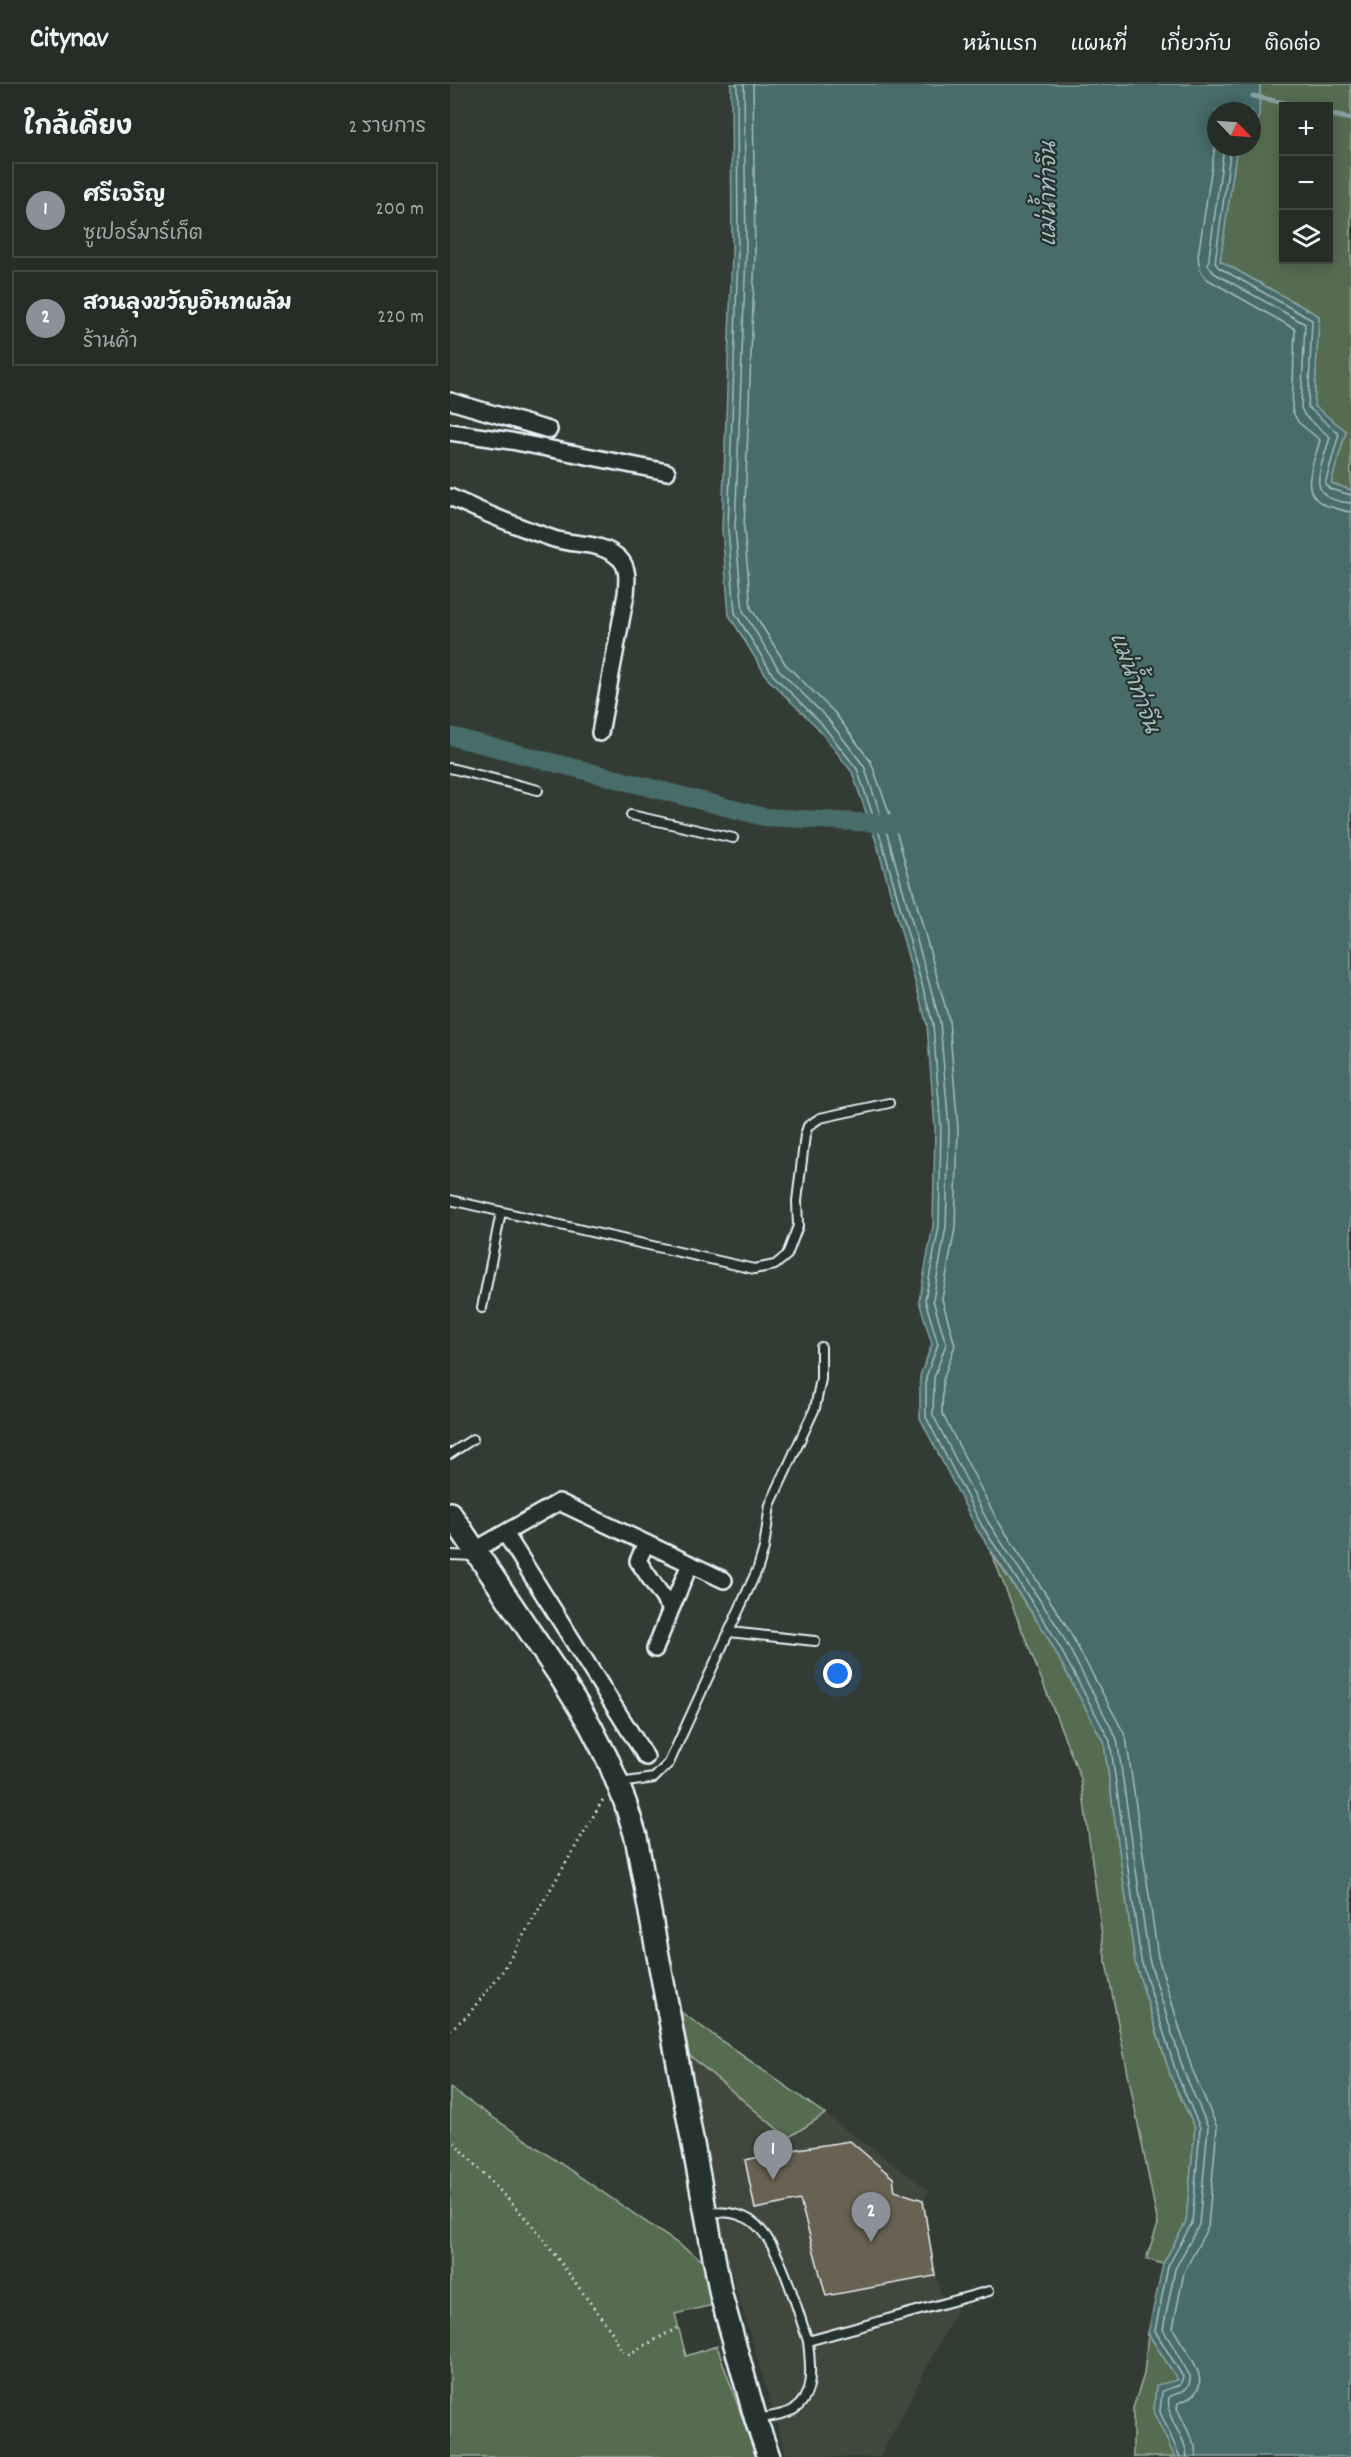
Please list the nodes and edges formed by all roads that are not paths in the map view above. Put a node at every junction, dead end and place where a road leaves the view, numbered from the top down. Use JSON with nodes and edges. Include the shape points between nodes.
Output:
{"nodes":[{"id":1,"x":450,"y":401,"type":"edge"},
{"id":2,"x":549,"y":430,"type":"dead end"},
{"id":3,"x":450,"y":432,"type":"edge"},
{"id":4,"x":667,"y":472,"type":"dead end"},
{"id":5,"x":450,"y":497,"type":"edge"},
{"id":6,"x":600,"y":734,"type":"dead end"},
{"id":7,"x":450,"y":768,"type":"edge"},
{"id":8,"x":538,"y":790,"type":"dead end"},
{"id":9,"x":631,"y":815,"type":"dead end"},
{"id":10,"x":733,"y":838,"type":"dead end"},
{"id":11,"x":889,"y":1103,"type":"dead end"},
{"id":12,"x":450,"y":1200,"type":"edge"},
{"id":13,"x":501,"y":1212,"type":"junction"},
{"id":14,"x":482,"y":1308,"type":"dead end"},
{"id":15,"x":821,"y":1347,"type":"dead end"},
{"id":16,"x":473,"y":1439,"type":"dead end"},
{"id":17,"x":450,"y":1454,"type":"edge"},
{"id":18,"x":450,"y":1513,"type":"edge"},
{"id":19,"x":505,"y":1533,"type":"junction"},
{"id":20,"x":646,"y":1543,"type":"junction"},
{"id":21,"x":477,"y":1553,"type":"junction"},
{"id":22,"x":450,"y":1555,"type":"edge"},
{"id":23,"x":690,"y":1563,"type":"junction"},
{"id":24,"x":724,"y":1580,"type":"dead end"},
{"id":25,"x":671,"y":1609,"type":"junction"},
{"id":26,"x":729,"y":1632,"type":"junction"},
{"id":27,"x":815,"y":1641,"type":"dead end"},
{"id":28,"x":655,"y":1649,"type":"dead end"},
{"id":29,"x":646,"y":1757,"type":"dead end"},
{"id":30,"x":620,"y":1788,"type":"junction"},
{"id":31,"x":704,"y":2212,"type":"junction"},
{"id":32,"x":989,"y":2291,"type":"dead end"},
{"id":33,"x":808,"y":2341,"type":"junction"},
{"id":34,"x":756,"y":2420,"type":"junction"},
{"id":35,"x":769,"y":2457,"type":"edge"}],
"edges":[{"from":1,"to":2,"type":"street"},
{"from":3,"to":4,"type":"street"},
{"from":5,"to":6,"type":"street","via":[[556,540],[609,550],[622,560],[627,574],[626,594]]},
{"from":7,"to":8,"type":"lane"},
{"from":9,"to":10,"type":"lane"},
{"from":11,"to":13,"type":"lane","via":[[820,1118],[808,1126],[797,1201],[798,1226],[787,1255],[775,1265],[754,1269]]},
{"from":12,"to":13,"type":"lane"},
{"from":13,"to":14,"type":"lane"},
{"from":15,"to":26,"type":"lane","via":[[821,1379],[815,1408],[770,1505],[758,1568]]},
{"from":16,"to":17,"type":"lane"},
{"from":18,"to":21,"type":"main road"},
{"from":19,"to":20,"type":"street","via":[[559,1502]]},
{"from":19,"to":21,"type":"street"},
{"from":19,"to":29,"type":"street"},
{"from":20,"to":23,"type":"street"},
{"from":20,"to":25,"type":"street","via":[[638,1561]]},
{"from":21,"to":22,"type":"lane"},
{"from":21,"to":30,"type":"main road","via":[[590,1725]]},
{"from":23,"to":24,"type":"street"},
{"from":23,"to":25,"type":"street"},
{"from":25,"to":28,"type":"street"},
{"from":26,"to":27,"type":"lane"},
{"from":26,"to":30,"type":"lane","via":[[669,1763],[654,1778]]},
{"from":30,"to":31,"type":"main road","via":[[636,1837]]},
{"from":31,"to":33,"type":"lane","via":[[746,2217],[764,2230],[778,2255]]},
{"from":31,"to":34,"type":"main road","via":[[721,2295]]},
{"from":32,"to":33,"type":"lane"},
{"from":33,"to":34,"type":"lane","via":[[811,2375],[804,2400],[792,2410]]},
{"from":34,"to":35,"type":"main road"}]}
